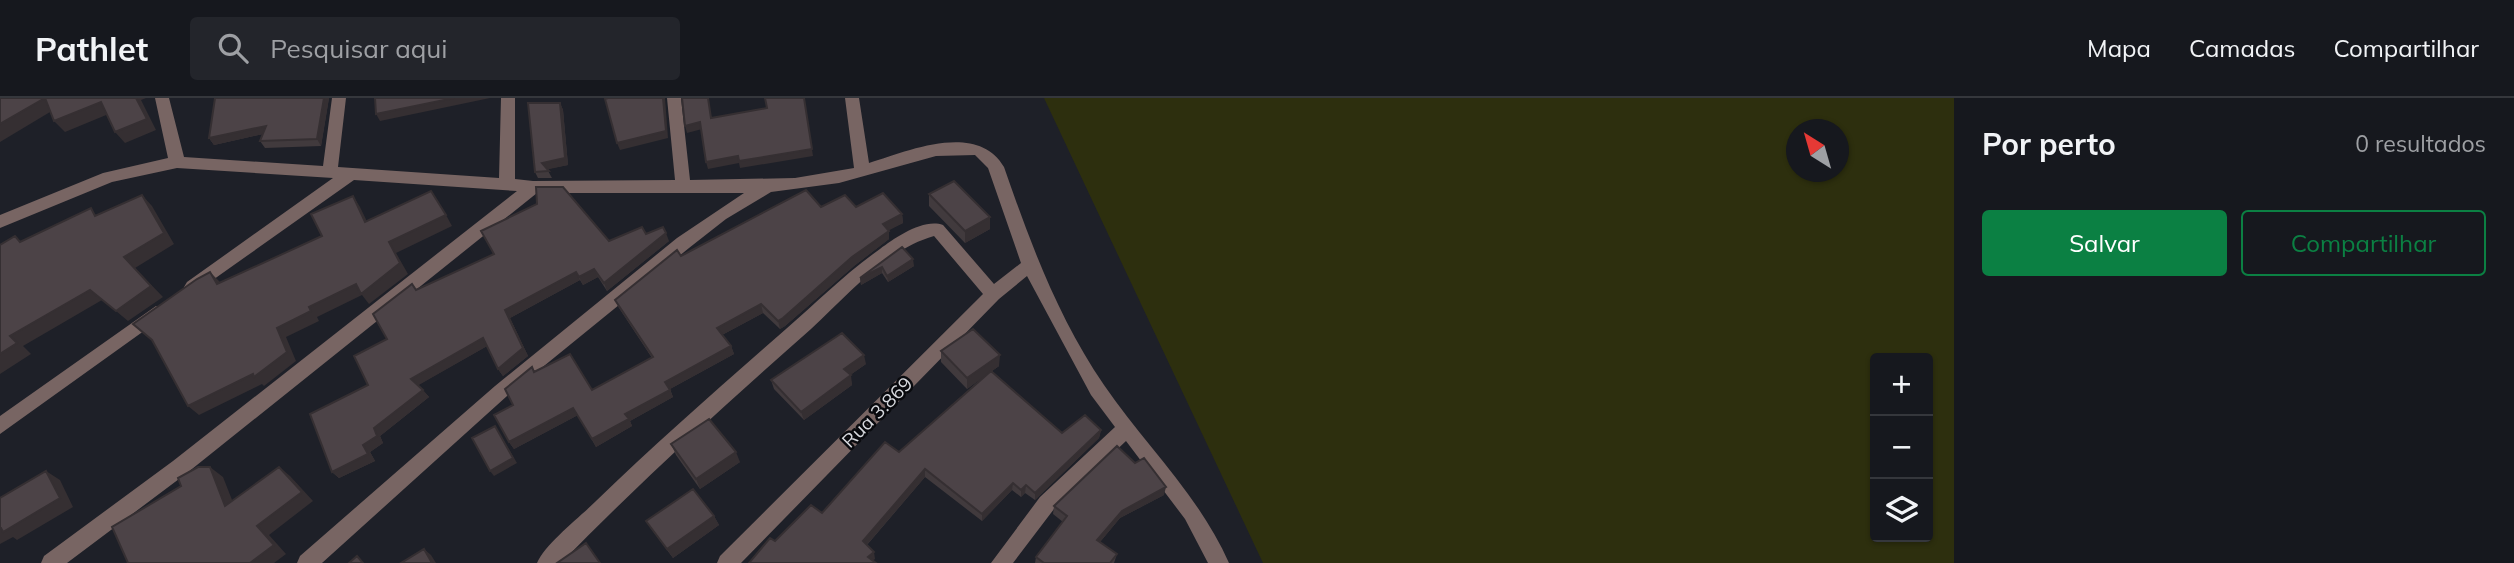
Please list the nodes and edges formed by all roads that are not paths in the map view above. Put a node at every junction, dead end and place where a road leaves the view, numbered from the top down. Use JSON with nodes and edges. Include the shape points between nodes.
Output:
{"nodes":[{"id":1,"x":162,"y":98,"type":"edge"},
{"id":2,"x":339,"y":98,"type":"edge"},
{"id":3,"x":508,"y":98,"type":"edge"},
{"id":4,"x":674,"y":98,"type":"edge"},
{"id":5,"x":852,"y":98,"type":"edge"},
{"id":6,"x":177,"y":162,"type":"junction"},
{"id":7,"x":330,"y":172,"type":"junction"},
{"id":8,"x":862,"y":172,"type":"junction"},
{"id":9,"x":350,"y":174,"type":"junction"},
{"id":10,"x":507,"y":184,"type":"junction"},
{"id":11,"x":683,"y":185,"type":"junction"},
{"id":12,"x":769,"y":185,"type":"junction"},
{"id":13,"x":533,"y":188,"type":"junction"},
{"id":14,"x":0,"y":222,"type":"edge"},
{"id":15,"x":1030,"y":265,"type":"junction"},
{"id":16,"x":993,"y":294,"type":"junction"},
{"id":17,"x":0,"y":426,"type":"edge"},
{"id":18,"x":1126,"y":428,"type":"junction"},
{"id":19,"x":51,"y":563,"type":"edge"},
{"id":20,"x":307,"y":563,"type":"edge"},
{"id":21,"x":547,"y":563,"type":"edge"},
{"id":22,"x":727,"y":563,"type":"edge"},
{"id":23,"x":1001,"y":563,"type":"edge"},
{"id":24,"x":1219,"y":563,"type":"edge"}],
"edges":[{"from":1,"to":6,"type":"street"},
{"from":2,"to":7,"type":"street"},
{"from":3,"to":10,"type":"street"},
{"from":4,"to":11,"type":"street"},
{"from":5,"to":8,"type":"street"},
{"from":6,"to":7,"type":"street"},
{"from":6,"to":14,"type":"street","via":[[109,177]]},
{"from":7,"to":9,"type":"street"},
{"from":8,"to":12,"type":"street"},
{"from":8,"to":15,"type":"street","via":[[943,149],[982,151],[996,167]]},
{"from":9,"to":10,"type":"street"},
{"from":9,"to":17,"type":"street"},
{"from":10,"to":13,"type":"street"},
{"from":11,"to":12,"type":"street"},
{"from":11,"to":13,"type":"street"},
{"from":12,"to":20,"type":"street","via":[[683,243],[501,391]]},
{"from":13,"to":19,"type":"street"},
{"from":15,"to":16,"type":"street","name":"Rua 3.869"},
{"from":15,"to":18,"type":"street","via":[[1086,371]]},
{"from":16,"to":21,"type":"street","via":[[937,229],[897,247],[635,474]]},
{"from":16,"to":22,"type":"street","name":"Rua 3.869"},
{"from":18,"to":23,"type":"street","via":[[1047,503]]},
{"from":18,"to":24,"type":"street","via":[[1192,513]]}]}
